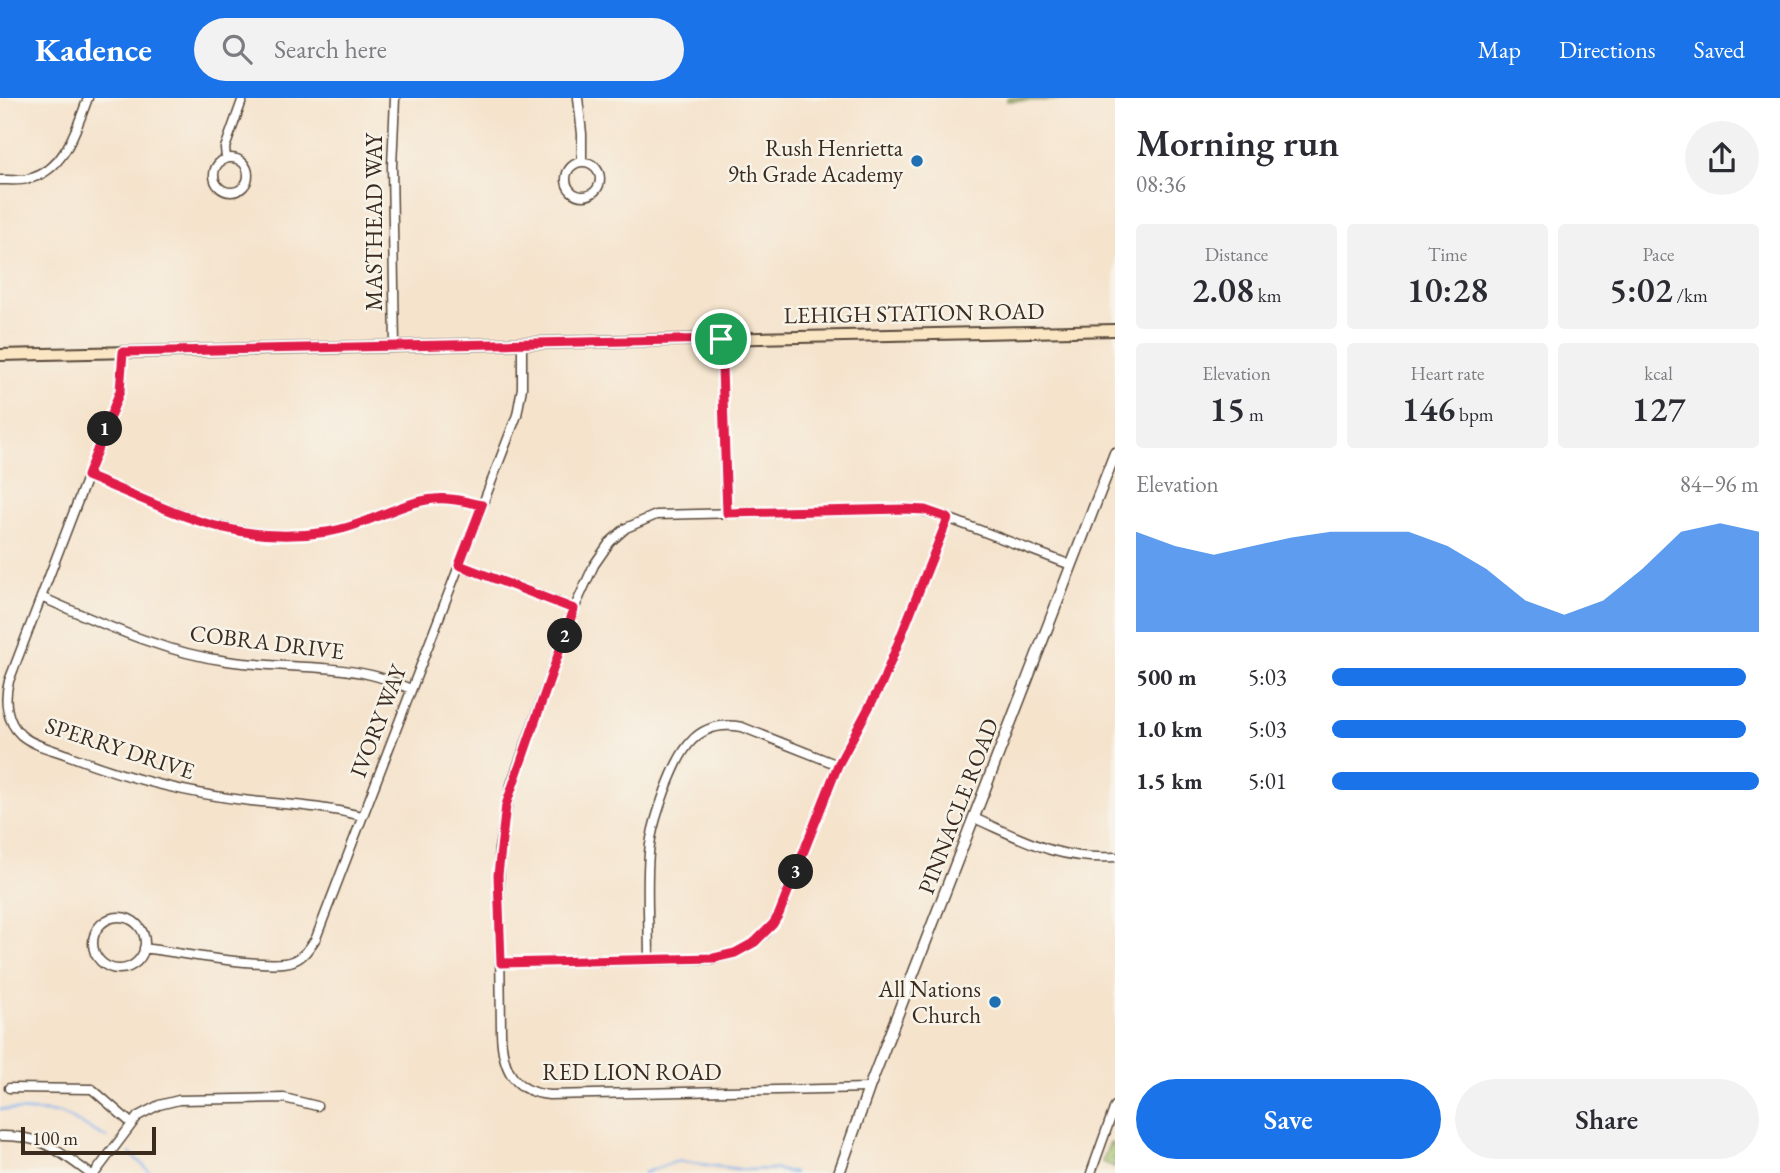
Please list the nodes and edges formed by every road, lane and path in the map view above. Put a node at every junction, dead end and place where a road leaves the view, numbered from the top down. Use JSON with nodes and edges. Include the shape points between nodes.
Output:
{"nodes":[{"id":1,"x":88,"y":98,"type":"edge"},
{"id":2,"x":243,"y":98,"type":"edge"},
{"id":3,"x":395,"y":98,"type":"edge"},
{"id":4,"x":578,"y":98,"type":"edge"},
{"id":5,"x":226,"y":158,"type":"junction"},
{"id":6,"x":582,"y":161,"type":"junction"},
{"id":7,"x":0,"y":180,"type":"edge"},
{"id":8,"x":1115,"y":330,"type":"edge"},
{"id":9,"x":721,"y":339,"type":"junction"},
{"id":10,"x":522,"y":344,"type":"junction"},
{"id":11,"x":395,"y":346,"type":"junction"},
{"id":12,"x":123,"y":352,"type":"junction"},
{"id":13,"x":0,"y":355,"type":"edge"},
{"id":14,"x":1115,"y":453,"type":"edge"},
{"id":15,"x":1111,"y":474,"type":"edge"},
{"id":16,"x":87,"y":476,"type":"junction"},
{"id":17,"x":482,"y":505,"type":"junction"},
{"id":18,"x":727,"y":513,"type":"junction"},
{"id":19,"x":948,"y":518,"type":"junction"},
{"id":20,"x":459,"y":565,"type":"junction"},
{"id":21,"x":1071,"y":565,"type":"junction"},
{"id":22,"x":41,"y":597,"type":"junction"},
{"id":23,"x":574,"y":609,"type":"junction"},
{"id":24,"x":411,"y":690,"type":"junction"},
{"id":25,"x":838,"y":765,"type":"junction"},
{"id":26,"x":362,"y":816,"type":"junction"},
{"id":27,"x":974,"y":818,"type":"junction"},
{"id":28,"x":1115,"y":857,"type":"edge"},
{"id":29,"x":144,"y":948,"type":"junction"},
{"id":30,"x":649,"y":960,"type":"junction"},
{"id":31,"x":501,"y":963,"type":"junction"},
{"id":32,"x":9,"y":1088,"type":"dead end"},
{"id":33,"x":869,"y":1088,"type":"junction"},
{"id":34,"x":1115,"y":1105,"type":"edge"},
{"id":35,"x":317,"y":1106,"type":"dead end"},
{"id":36,"x":131,"y":1123,"type":"junction"},
{"id":37,"x":0,"y":1136,"type":"edge"},
{"id":38,"x":89,"y":1173,"type":"edge"},
{"id":39,"x":95,"y":1173,"type":"edge"},
{"id":40,"x":839,"y":1173,"type":"edge"},
{"id":41,"x":1091,"y":1173,"type":"edge"}],
"edges":[{"from":1,"to":7,"type":"street","via":[[69,146],[54,164],[30,178]]},
{"from":2,"to":5,"type":"street","via":[[225,148]]},
{"from":3,"to":11,"type":"street","name":"MASTHEAD WAY"},
{"from":4,"to":6,"type":"street"},
{"from":5,"to":5,"type":"street","via":[[238,159],[247,167],[246,184],[237,191],[226,191],[215,180],[217,164]]},
{"from":6,"to":6,"type":"street","via":[[597,168],[600,179],[597,189],[582,196],[572,192],[566,181],[568,170]]},
{"from":8,"to":9,"type":"main road","name":"LEHIGH STATION ROAD"},
{"from":9,"to":10,"type":"main road","name":"LEHIGH STATION ROAD"},
{"from":9,"to":18,"type":"street"},
{"from":10,"to":11,"type":"main road","name":"LEHIGH STATION ROAD"},
{"from":10,"to":17,"type":"street","name":"IVORY WAY","via":[[520,404]]},
{"from":11,"to":12,"type":"main road","name":"LEHIGH STATION ROAD"},
{"from":12,"to":13,"type":"main road","name":"LEHIGH STATION ROAD"},
{"from":12,"to":16,"type":"street","name":"SPERRY DRIVE","via":[[120,391]]},
{"from":14,"to":15,"type":"street","name":"PINNACLE ROAD"},
{"from":15,"to":21,"type":"street","name":"PINNACLE ROAD"},
{"from":16,"to":17,"type":"street","via":[[208,525],[254,535],[330,532],[435,499]]},
{"from":16,"to":22,"type":"street","name":"SPERRY DRIVE"},
{"from":17,"to":20,"type":"street","name":"IVORY WAY"},
{"from":18,"to":19,"type":"street","name":"RED LION ROAD","via":[[904,509]]},
{"from":18,"to":23,"type":"street","name":"RED LION ROAD","via":[[656,515],[635,523],[604,549]]},
{"from":19,"to":21,"type":"street","name":"RED LION ROAD"},
{"from":19,"to":25,"type":"street","via":[[883,681]]},
{"from":20,"to":23,"type":"street"},
{"from":20,"to":24,"type":"street","name":"IVORY WAY"},
{"from":21,"to":27,"type":"street","name":"PINNACLE ROAD"},
{"from":22,"to":24,"type":"street","name":"COBRA DRIVE","via":[[187,654],[350,671]]},
{"from":22,"to":26,"type":"street","name":"SPERRY DRIVE","via":[[7,689],[11,720],[26,738],[173,789],[312,805]]},
{"from":23,"to":31,"type":"street","name":"RED LION ROAD","via":[[506,805],[498,875]]},
{"from":24,"to":26,"type":"street","name":"IVORY WAY"},
{"from":25,"to":30,"type":"street","via":[[784,902],[765,934],[725,957]]},
{"from":25,"to":30,"type":"street","via":[[732,725],[710,729],[690,742],[675,765],[651,836]]},
{"from":26,"to":29,"type":"street","name":"IVORY WAY","via":[[316,938],[302,956],[271,964]]},
{"from":27,"to":28,"type":"street","via":[[1055,853]]},
{"from":27,"to":33,"type":"street","name":"PINNACLE ROAD"},
{"from":29,"to":29,"type":"street","via":[[142,932],[130,920],[113,918],[94,935],[98,959],[112,968],[129,967]]},
{"from":30,"to":31,"type":"street"},
{"from":31,"to":33,"type":"street","name":"RED LION ROAD","via":[[503,1058],[512,1076],[533,1092]]},
{"from":32,"to":36,"type":"street","via":[[92,1089]]},
{"from":33,"to":40,"type":"street","name":"PINNACLE ROAD"},
{"from":34,"to":41,"type":"street"},
{"from":35,"to":36,"type":"street","via":[[284,1098],[179,1100],[148,1109]]},
{"from":36,"to":39,"type":"street"},
{"from":37,"to":38,"type":"street","via":[[45,1142]]}]}
